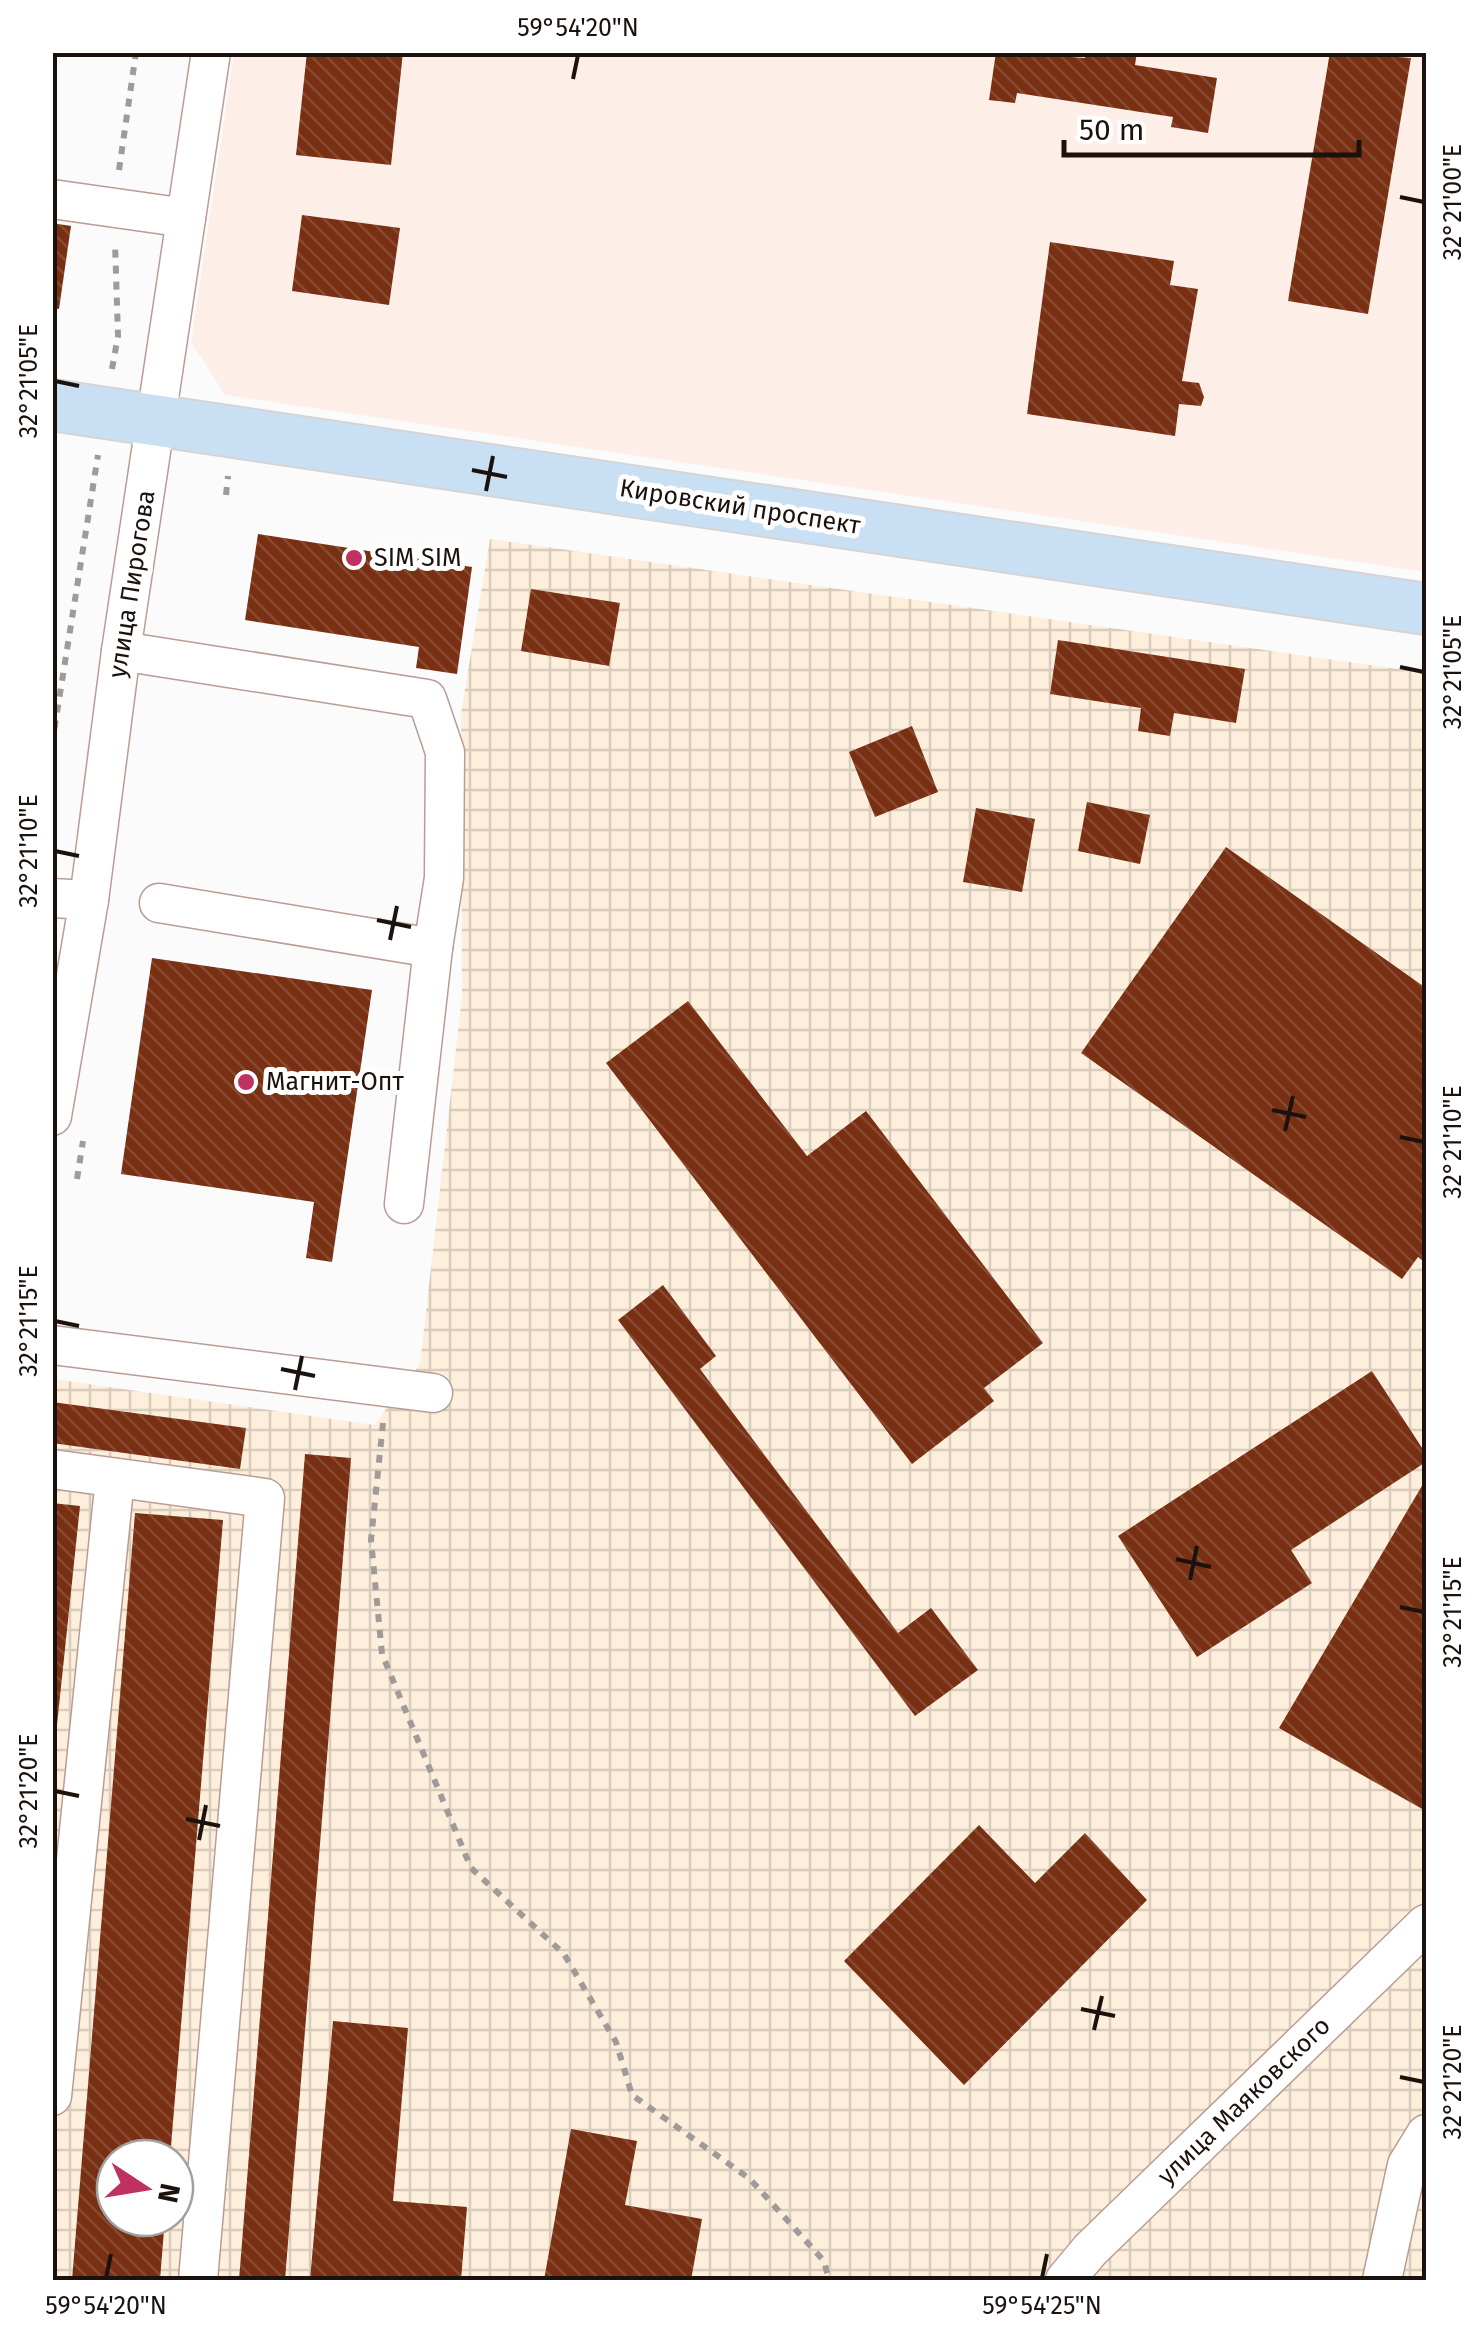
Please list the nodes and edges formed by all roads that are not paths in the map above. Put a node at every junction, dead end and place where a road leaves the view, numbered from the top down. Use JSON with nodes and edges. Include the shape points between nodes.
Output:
{"nodes":[{"id":1,"x":211,"y":52,"type":"edge"},
{"id":2,"x":52,"y":199,"type":"edge"},
{"id":3,"x":186,"y":218,"type":"junction"},
{"id":4,"x":52,"y":405,"type":"edge"},
{"id":5,"x":156,"y":419,"type":"junction"},
{"id":6,"x":1426,"y":610,"type":"edge"},
{"id":7,"x":120,"y":650,"type":"junction"},
{"id":8,"x":71,"y":899,"type":"edge"},
{"id":9,"x":159,"y":903,"type":"dead end"},
{"id":10,"x":432,"y":948,"type":"junction"},
{"id":11,"x":52,"y":1116,"type":"edge"},
{"id":12,"x":404,"y":1204,"type":"dead end"},
{"id":13,"x":52,"y":1345,"type":"edge"},
{"id":14,"x":433,"y":1394,"type":"dead end"},
{"id":15,"x":52,"y":1469,"type":"edge"},
{"id":16,"x":114,"y":1478,"type":"junction"},
{"id":17,"x":1426,"y":1924,"type":"edge"},
{"id":18,"x":52,"y":2096,"type":"edge"},
{"id":19,"x":1426,"y":2134,"type":"edge"},
{"id":20,"x":198,"y":2280,"type":"edge"},
{"id":21,"x":1065,"y":2280,"type":"edge"},
{"id":22,"x":1382,"y":2280,"type":"edge"}],
"edges":[{"from":1,"to":3,"type":"street","name":"улица Пирогова"},
{"from":2,"to":3,"type":"street"},
{"from":3,"to":5,"type":"street","name":"улица Пирогова"},
{"from":4,"to":5,"type":"main road","name":"Кировский проспект"},
{"from":5,"to":6,"type":"main road","name":"Кировский проспект"},
{"from":5,"to":7,"type":"street","name":"улица Пирогова"},
{"from":7,"to":8,"type":"street","name":"улица Пирогова"},
{"from":7,"to":10,"type":"street","via":[[427,699],[445,752],[444,878]]},
{"from":8,"to":11,"type":"street","name":"улица Пирогова"},
{"from":9,"to":10,"type":"street"},
{"from":10,"to":12,"type":"street"},
{"from":13,"to":14,"type":"street"},
{"from":15,"to":16,"type":"street"},
{"from":16,"to":18,"type":"street"},
{"from":16,"to":20,"type":"street","via":[[265,1498]]},
{"from":17,"to":21,"type":"street","name":"улица Маяковского"},
{"from":19,"to":22,"type":"street","via":[[1407,2165]]}]}
